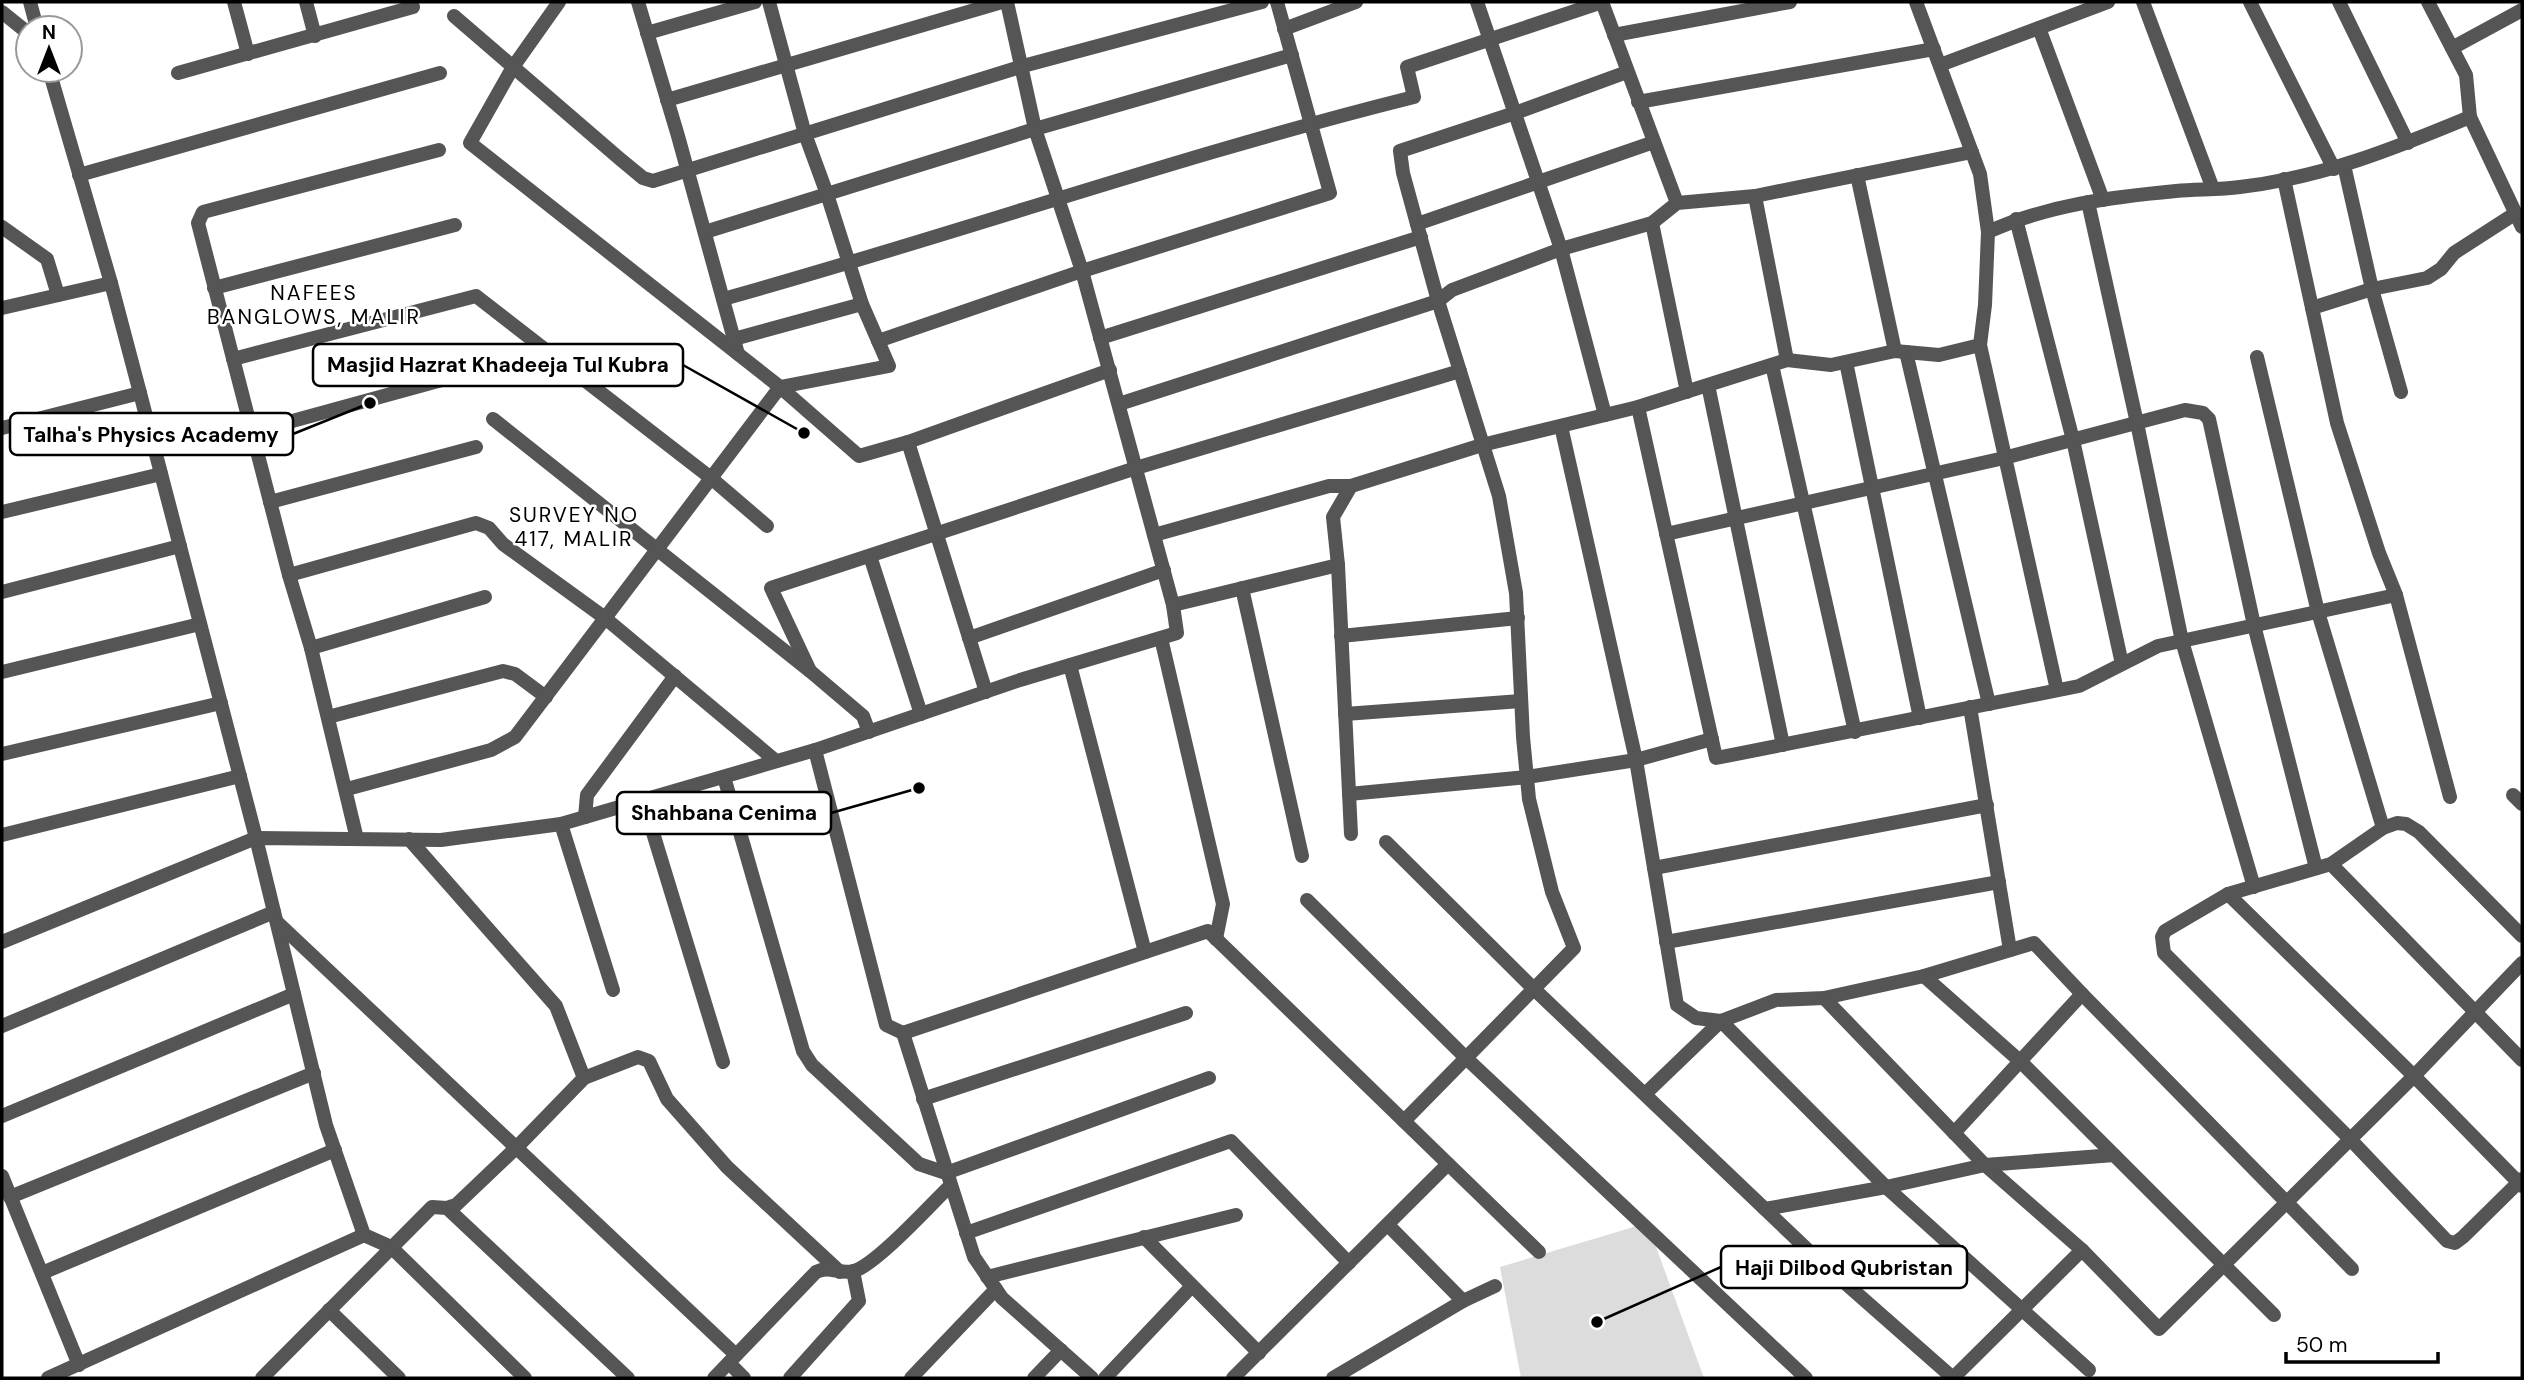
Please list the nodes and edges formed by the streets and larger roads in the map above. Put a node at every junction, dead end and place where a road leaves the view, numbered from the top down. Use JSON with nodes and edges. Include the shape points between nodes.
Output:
{"nodes":[{"id":1,"x":234,"y":2,"type":"edge"},
{"id":2,"x":306,"y":2,"type":"edge"},
{"id":3,"x":411,"y":2,"type":"edge"},
{"id":4,"x":559,"y":2,"type":"edge"},
{"id":5,"x":638,"y":2,"type":"edge"},
{"id":6,"x":755,"y":2,"type":"edge"},
{"id":7,"x":769,"y":2,"type":"edge"},
{"id":8,"x":1004,"y":2,"type":"edge"},
{"id":9,"x":1262,"y":2,"type":"edge"},
{"id":10,"x":1277,"y":2,"type":"edge"},
{"id":11,"x":1356,"y":2,"type":"edge"},
{"id":12,"x":1477,"y":2,"type":"edge"},
{"id":13,"x":1602,"y":2,"type":"edge"},
{"id":14,"x":1790,"y":2,"type":"edge"},
{"id":15,"x":1916,"y":2,"type":"edge"},
{"id":16,"x":2108,"y":2,"type":"edge"},
{"id":17,"x":2143,"y":2,"type":"edge"},
{"id":18,"x":2250,"y":2,"type":"edge"},
{"id":19,"x":2339,"y":2,"type":"edge"},
{"id":20,"x":2428,"y":2,"type":"edge"},
{"id":21,"x":2522,"y":10,"type":"edge"},
{"id":22,"x":454,"y":16,"type":"dead end"},
{"id":23,"x":2039,"y":28,"type":"junction"},
{"id":24,"x":1284,"y":29,"type":"junction"},
{"id":25,"x":647,"y":33,"type":"junction"},
{"id":26,"x":1614,"y":35,"type":"junction"},
{"id":27,"x":316,"y":36,"type":"junction"},
{"id":28,"x":1490,"y":41,"type":"junction"},
{"id":29,"x":2452,"y":48,"type":"junction"},
{"id":30,"x":1934,"y":49,"type":"junction"},
{"id":31,"x":248,"y":54,"type":"junction"},
{"id":32,"x":1292,"y":55,"type":"junction"},
{"id":33,"x":1940,"y":65,"type":"junction"},
{"id":34,"x":787,"y":66,"type":"junction"},
{"id":35,"x":1023,"y":66,"type":"junction"},
{"id":36,"x":513,"y":67,"type":"junction"},
{"id":37,"x":1627,"y":72,"type":"junction"},
{"id":38,"x":178,"y":73,"type":"dead end"},
{"id":39,"x":440,"y":73,"type":"dead end"},
{"id":40,"x":53,"y":84,"type":"edge"},
{"id":41,"x":667,"y":100,"type":"junction"},
{"id":42,"x":1638,"y":102,"type":"junction"},
{"id":43,"x":1515,"y":113,"type":"junction"},
{"id":44,"x":2470,"y":117,"type":"junction"},
{"id":45,"x":1311,"y":123,"type":"junction"},
{"id":46,"x":1035,"y":129,"type":"junction"},
{"id":47,"x":805,"y":135,"type":"junction"},
{"id":48,"x":1654,"y":142,"type":"junction"},
{"id":49,"x":2408,"y":143,"type":"junction"},
{"id":50,"x":439,"y":150,"type":"dead end"},
{"id":51,"x":1972,"y":152,"type":"junction"},
{"id":52,"x":2339,"y":167,"type":"junction"},
{"id":53,"x":688,"y":170,"type":"junction"},
{"id":54,"x":79,"y":174,"type":"junction"},
{"id":55,"x":1857,"y":175,"type":"junction"},
{"id":56,"x":2284,"y":178,"type":"junction"},
{"id":57,"x":1538,"y":183,"type":"junction"},
{"id":58,"x":2213,"y":189,"type":"junction"},
{"id":59,"x":827,"y":194,"type":"junction"},
{"id":60,"x":1755,"y":196,"type":"junction"},
{"id":61,"x":1060,"y":199,"type":"junction"},
{"id":62,"x":2103,"y":200,"type":"junction"},
{"id":63,"x":2088,"y":202,"type":"junction"},
{"id":64,"x":1677,"y":203,"type":"junction"},
{"id":65,"x":2016,"y":219,"type":"junction"},
{"id":66,"x":2519,"y":220,"type":"edge"},
{"id":67,"x":1652,"y":223,"type":"junction"},
{"id":68,"x":455,"y":225,"type":"dead end"},
{"id":69,"x":2,"y":227,"type":"edge"},
{"id":70,"x":1419,"y":230,"type":"junction"},
{"id":71,"x":705,"y":232,"type":"junction"},
{"id":72,"x":1988,"y":232,"type":"junction"},
{"id":73,"x":1561,"y":249,"type":"junction"},
{"id":74,"x":848,"y":264,"type":"junction"},
{"id":75,"x":1082,"y":271,"type":"junction"},
{"id":76,"x":111,"y":283,"type":"junction"},
{"id":77,"x":214,"y":288,"type":"junction"},
{"id":78,"x":2372,"y":289,"type":"junction"},
{"id":79,"x":58,"y":295,"type":"junction"},
{"id":80,"x":723,"y":299,"type":"junction"},
{"id":81,"x":1438,"y":301,"type":"junction"},
{"id":82,"x":862,"y":304,"type":"junction"},
{"id":83,"x":2,"y":308,"type":"edge"},
{"id":84,"x":2312,"y":308,"type":"junction"},
{"id":85,"x":1100,"y":338,"type":"junction"},
{"id":86,"x":734,"y":339,"type":"junction"},
{"id":87,"x":878,"y":341,"type":"junction"},
{"id":88,"x":1980,"y":345,"type":"junction"},
{"id":89,"x":1900,"y":351,"type":"junction"},
{"id":90,"x":738,"y":354,"type":"junction"},
{"id":91,"x":2258,"y":357,"type":"dead end"},
{"id":92,"x":233,"y":359,"type":"junction"},
{"id":93,"x":1787,"y":360,"type":"junction"},
{"id":94,"x":1846,"y":362,"type":"junction"},
{"id":95,"x":1772,"y":365,"type":"junction"},
{"id":96,"x":1110,"y":370,"type":"junction"},
{"id":97,"x":471,"y":372,"type":"dead end"},
{"id":98,"x":1460,"y":372,"type":"junction"},
{"id":99,"x":1708,"y":385,"type":"junction"},
{"id":100,"x":780,"y":387,"type":"junction"},
{"id":101,"x":1687,"y":392,"type":"junction"},
{"id":102,"x":2401,"y":392,"type":"dead end"},
{"id":103,"x":140,"y":393,"type":"junction"},
{"id":104,"x":1119,"y":404,"type":"junction"},
{"id":105,"x":1638,"y":407,"type":"junction"},
{"id":106,"x":1605,"y":415,"type":"junction"},
{"id":107,"x":493,"y":419,"type":"dead end"},
{"id":108,"x":2137,"y":423,"type":"junction"},
{"id":109,"x":1561,"y":426,"type":"junction"},
{"id":110,"x":2,"y":428,"type":"edge"},
{"id":111,"x":251,"y":429,"type":"junction"},
{"id":112,"x":2073,"y":440,"type":"junction"},
{"id":113,"x":908,"y":442,"type":"junction"},
{"id":114,"x":1482,"y":445,"type":"junction"},
{"id":115,"x":476,"y":447,"type":"dead end"},
{"id":116,"x":155,"y":450,"type":"junction"},
{"id":117,"x":2004,"y":458,"type":"junction"},
{"id":118,"x":1136,"y":468,"type":"junction"},
{"id":119,"x":1935,"y":472,"type":"junction"},
{"id":120,"x":161,"y":474,"type":"junction"},
{"id":121,"x":711,"y":478,"type":"junction"},
{"id":122,"x":1351,"y":486,"type":"junction"},
{"id":123,"x":1872,"y":487,"type":"junction"},
{"id":124,"x":270,"y":502,"type":"junction"},
{"id":125,"x":1804,"y":504,"type":"junction"},
{"id":126,"x":2,"y":512,"type":"edge"},
{"id":127,"x":1735,"y":518,"type":"junction"},
{"id":128,"x":767,"y":526,"type":"dead end"},
{"id":129,"x":1666,"y":534,"type":"junction"},
{"id":130,"x":936,"y":535,"type":"junction"},
{"id":131,"x":1154,"y":535,"type":"junction"},
{"id":132,"x":180,"y":546,"type":"junction"},
{"id":133,"x":658,"y":549,"type":"junction"},
{"id":134,"x":870,"y":556,"type":"junction"},
{"id":135,"x":1338,"y":565,"type":"junction"},
{"id":136,"x":1164,"y":569,"type":"junction"},
{"id":137,"x":289,"y":575,"type":"junction"},
{"id":138,"x":1241,"y":588,"type":"junction"},
{"id":139,"x":2,"y":592,"type":"edge"},
{"id":140,"x":2396,"y":595,"type":"junction"},
{"id":141,"x":485,"y":597,"type":"dead end"},
{"id":142,"x":1173,"y":605,"type":"junction"},
{"id":143,"x":2318,"y":611,"type":"junction"},
{"id":144,"x":605,"y":618,"type":"junction"},
{"id":145,"x":1517,"y":618,"type":"junction"},
{"id":146,"x":200,"y":624,"type":"junction"},
{"id":147,"x":2254,"y":625,"type":"junction"},
{"id":148,"x":1341,"y":636,"type":"junction"},
{"id":149,"x":969,"y":638,"type":"junction"},
{"id":150,"x":1161,"y":638,"type":"junction"},
{"id":151,"x":2182,"y":641,"type":"junction"},
{"id":152,"x":312,"y":648,"type":"junction"},
{"id":153,"x":2122,"y":664,"type":"junction"},
{"id":154,"x":1070,"y":665,"type":"junction"},
{"id":155,"x":810,"y":671,"type":"junction"},
{"id":156,"x":2,"y":672,"type":"edge"},
{"id":157,"x":675,"y":676,"type":"junction"},
{"id":158,"x":2057,"y":690,"type":"junction"},
{"id":159,"x":986,"y":692,"type":"junction"},
{"id":160,"x":546,"y":696,"type":"junction"},
{"id":161,"x":1521,"y":701,"type":"junction"},
{"id":162,"x":221,"y":703,"type":"junction"},
{"id":163,"x":1989,"y":704,"type":"junction"},
{"id":164,"x":1970,"y":707,"type":"junction"},
{"id":165,"x":921,"y":714,"type":"junction"},
{"id":166,"x":1345,"y":714,"type":"junction"},
{"id":167,"x":328,"y":717,"type":"junction"},
{"id":168,"x":1920,"y":718,"type":"junction"},
{"id":169,"x":869,"y":732,"type":"junction"},
{"id":170,"x":1855,"y":732,"type":"junction"},
{"id":171,"x":1712,"y":739,"type":"junction"},
{"id":172,"x":1783,"y":745,"type":"junction"},
{"id":173,"x":815,"y":750,"type":"junction"},
{"id":174,"x":2,"y":754,"type":"edge"},
{"id":175,"x":1636,"y":760,"type":"junction"},
{"id":176,"x":776,"y":761,"type":"junction"},
{"id":177,"x":240,"y":776,"type":"junction"},
{"id":178,"x":724,"y":777,"type":"junction"},
{"id":179,"x":1527,"y":777,"type":"junction"},
{"id":180,"x":347,"y":789,"type":"junction"},
{"id":181,"x":1349,"y":794,"type":"junction"},
{"id":182,"x":2450,"y":797,"type":"dead end"},
{"id":183,"x":643,"y":800,"type":"junction"},
{"id":184,"x":1987,"y":806,"type":"junction"},
{"id":185,"x":585,"y":817,"type":"junction"},
{"id":186,"x":561,"y":824,"type":"junction"},
{"id":187,"x":2383,"y":828,"type":"junction"},
{"id":188,"x":1351,"y":834,"type":"dead end"},
{"id":189,"x":2,"y":835,"type":"edge"},
{"id":190,"x":256,"y":838,"type":"junction"},
{"id":191,"x":358,"y":839,"type":"junction"},
{"id":192,"x":409,"y":839,"type":"junction"},
{"id":193,"x":1386,"y":842,"type":"dead end"},
{"id":194,"x":1302,"y":856,"type":"dead end"},
{"id":195,"x":2331,"y":864,"type":"junction"},
{"id":196,"x":1654,"y":868,"type":"junction"},
{"id":197,"x":2316,"y":868,"type":"junction"},
{"id":198,"x":1999,"y":882,"type":"junction"},
{"id":199,"x":2254,"y":887,"type":"junction"},
{"id":200,"x":2228,"y":894,"type":"junction"},
{"id":201,"x":1307,"y":900,"type":"dead end"},
{"id":202,"x":276,"y":917,"type":"junction"},
{"id":203,"x":2522,"y":936,"type":"edge"},
{"id":204,"x":1216,"y":939,"type":"junction"},
{"id":205,"x":2,"y":942,"type":"edge"},
{"id":206,"x":1666,"y":942,"type":"junction"},
{"id":207,"x":2010,"y":950,"type":"junction"},
{"id":208,"x":1145,"y":952,"type":"junction"},
{"id":209,"x":2522,"y":963,"type":"edge"},
{"id":210,"x":1924,"y":976,"type":"junction"},
{"id":211,"x":1534,"y":989,"type":"junction"},
{"id":212,"x":613,"y":990,"type":"dead end"},
{"id":213,"x":294,"y":994,"type":"junction"},
{"id":214,"x":2082,"y":994,"type":"junction"},
{"id":215,"x":1824,"y":998,"type":"junction"},
{"id":216,"x":2475,"y":1012,"type":"junction"},
{"id":217,"x":1186,"y":1013,"type":"dead end"},
{"id":218,"x":1720,"y":1021,"type":"junction"},
{"id":219,"x":2,"y":1026,"type":"edge"},
{"id":220,"x":903,"y":1033,"type":"junction"},
{"id":221,"x":1466,"y":1058,"type":"junction"},
{"id":222,"x":2522,"y":1060,"type":"edge"},
{"id":223,"x":723,"y":1062,"type":"dead end"},
{"id":224,"x":2021,"y":1062,"type":"junction"},
{"id":225,"x":314,"y":1073,"type":"junction"},
{"id":226,"x":2414,"y":1076,"type":"junction"},
{"id":227,"x":1209,"y":1078,"type":"dead end"},
{"id":228,"x":584,"y":1079,"type":"junction"},
{"id":229,"x":1645,"y":1094,"type":"junction"},
{"id":230,"x":923,"y":1099,"type":"junction"},
{"id":231,"x":2,"y":1116,"type":"edge"},
{"id":232,"x":1404,"y":1121,"type":"junction"},
{"id":233,"x":1954,"y":1133,"type":"junction"},
{"id":234,"x":2350,"y":1139,"type":"junction"},
{"id":235,"x":516,"y":1148,"type":"junction"},
{"id":236,"x":335,"y":1150,"type":"junction"},
{"id":237,"x":2114,"y":1156,"type":"junction"},
{"id":238,"x":1448,"y":1164,"type":"junction"},
{"id":239,"x":1985,"y":1165,"type":"junction"},
{"id":240,"x":2,"y":1176,"type":"edge"},
{"id":241,"x":948,"y":1179,"type":"junction"},
{"id":242,"x":2521,"y":1182,"type":"edge"},
{"id":243,"x":1886,"y":1187,"type":"junction"},
{"id":244,"x":10,"y":1197,"type":"junction"},
{"id":245,"x":2286,"y":1203,"type":"junction"},
{"id":246,"x":447,"y":1208,"type":"junction"},
{"id":247,"x":1765,"y":1209,"type":"junction"},
{"id":248,"x":1236,"y":1215,"type":"dead end"},
{"id":249,"x":1388,"y":1225,"type":"junction"},
{"id":250,"x":965,"y":1233,"type":"junction"},
{"id":251,"x":364,"y":1235,"type":"junction"},
{"id":252,"x":1144,"y":1237,"type":"junction"},
{"id":253,"x":391,"y":1247,"type":"junction"},
{"id":254,"x":2082,"y":1250,"type":"junction"},
{"id":255,"x":1539,"y":1252,"type":"dead end"},
{"id":256,"x":1349,"y":1263,"type":"junction"},
{"id":257,"x":2223,"y":1265,"type":"junction"},
{"id":258,"x":2352,"y":1269,"type":"dead end"},
{"id":259,"x":846,"y":1272,"type":"junction"},
{"id":260,"x":42,"y":1273,"type":"junction"},
{"id":261,"x":992,"y":1283,"type":"junction"},
{"id":262,"x":1192,"y":1286,"type":"junction"},
{"id":263,"x":1495,"y":1286,"type":"dead end"},
{"id":264,"x":1463,"y":1301,"type":"junction"},
{"id":265,"x":2020,"y":1309,"type":"junction"},
{"id":266,"x":329,"y":1310,"type":"junction"},
{"id":267,"x":2274,"y":1315,"type":"dead end"},
{"id":268,"x":1061,"y":1350,"type":"junction"},
{"id":269,"x":1259,"y":1353,"type":"junction"},
{"id":270,"x":732,"y":1359,"type":"junction"},
{"id":271,"x":79,"y":1365,"type":"junction"},
{"id":272,"x":2089,"y":1370,"type":"dead end"},
{"id":273,"x":48,"y":1378,"type":"edge"},
{"id":274,"x":264,"y":1378,"type":"edge"},
{"id":275,"x":399,"y":1378,"type":"edge"},
{"id":276,"x":525,"y":1378,"type":"edge"},
{"id":277,"x":628,"y":1378,"type":"edge"},
{"id":278,"x":714,"y":1378,"type":"edge"},
{"id":279,"x":744,"y":1378,"type":"edge"},
{"id":280,"x":790,"y":1378,"type":"edge"},
{"id":281,"x":911,"y":1378,"type":"edge"},
{"id":282,"x":1034,"y":1378,"type":"edge"},
{"id":283,"x":1092,"y":1378,"type":"edge"},
{"id":284,"x":1105,"y":1378,"type":"edge"},
{"id":285,"x":1233,"y":1378,"type":"edge"},
{"id":286,"x":1333,"y":1378,"type":"edge"},
{"id":287,"x":1806,"y":1378,"type":"edge"}],
"edges":[{"from":1,"to":31,"type":"street"},
{"from":2,"to":27,"type":"street"},
{"from":3,"to":27,"type":"street","via":[[413,7]]},
{"from":4,"to":36,"type":"street"},
{"from":5,"to":25,"type":"street"},
{"from":6,"to":25,"type":"street"},
{"from":7,"to":34,"type":"street"},
{"from":8,"to":34,"type":"street"},
{"from":8,"to":35,"type":"street"},
{"from":9,"to":35,"type":"street"},
{"from":10,"to":24,"type":"street"},
{"from":11,"to":24,"type":"street"},
{"from":12,"to":28,"type":"street"},
{"from":13,"to":26,"type":"street"},
{"from":13,"to":28,"type":"street"},
{"from":14,"to":26,"type":"street"},
{"from":15,"to":30,"type":"street"},
{"from":16,"to":23,"type":"street"},
{"from":17,"to":58,"type":"street"},
{"from":18,"to":52,"type":"street"},
{"from":19,"to":49,"type":"street"},
{"from":20,"to":29,"type":"street"},
{"from":21,"to":29,"type":"street"},
{"from":22,"to":36,"type":"street"},
{"from":23,"to":33,"type":"street"},
{"from":23,"to":62,"type":"street"},
{"from":24,"to":32,"type":"street"},
{"from":25,"to":41,"type":"street"},
{"from":26,"to":37,"type":"street"},
{"from":27,"to":31,"type":"street"},
{"from":28,"to":43,"type":"street"},
{"from":28,"to":45,"type":"street","via":[[1407,67],[1413,97]]},
{"from":29,"to":44,"type":"street","via":[[2466,75]]},
{"from":30,"to":33,"type":"street"},
{"from":30,"to":42,"type":"street"},
{"from":31,"to":38,"type":"street"},
{"from":32,"to":45,"type":"street"},
{"from":32,"to":46,"type":"street"},
{"from":33,"to":51,"type":"street"},
{"from":34,"to":41,"type":"street"},
{"from":34,"to":47,"type":"street"},
{"from":35,"to":46,"type":"street"},
{"from":35,"to":47,"type":"street"},
{"from":36,"to":53,"type":"street","via":[[643,178],[653,181]]},
{"from":36,"to":90,"type":"street","via":[[470,143]]},
{"from":37,"to":42,"type":"street"},
{"from":37,"to":43,"type":"street"},
{"from":39,"to":54,"type":"street"},
{"from":40,"to":54,"type":"street"},
{"from":41,"to":53,"type":"street"},
{"from":42,"to":48,"type":"street"},
{"from":43,"to":57,"type":"street"},
{"from":43,"to":70,"type":"street","via":[[1400,151]]},
{"from":44,"to":49,"type":"street"},
{"from":44,"to":66,"type":"street"},
{"from":45,"to":61,"type":"street"},
{"from":45,"to":75,"type":"street","via":[[1330,193]]},
{"from":46,"to":59,"type":"street"},
{"from":46,"to":61,"type":"street"},
{"from":47,"to":53,"type":"street"},
{"from":47,"to":59,"type":"street"},
{"from":48,"to":57,"type":"street"},
{"from":48,"to":64,"type":"street"},
{"from":49,"to":52,"type":"street"},
{"from":50,"to":77,"type":"street","via":[[203,212],[198,223]]},
{"from":51,"to":55,"type":"street"},
{"from":51,"to":72,"type":"street","via":[[1980,174]]},
{"from":52,"to":56,"type":"street"},
{"from":52,"to":78,"type":"street"},
{"from":53,"to":71,"type":"street"},
{"from":54,"to":76,"type":"street"},
{"from":55,"to":60,"type":"street"},
{"from":55,"to":89,"type":"street"},
{"from":56,"to":58,"type":"street"},
{"from":56,"to":84,"type":"street"},
{"from":57,"to":70,"type":"street"},
{"from":57,"to":73,"type":"street"},
{"from":58,"to":62,"type":"street"},
{"from":59,"to":71,"type":"street"},
{"from":59,"to":74,"type":"street"},
{"from":60,"to":64,"type":"street"},
{"from":60,"to":93,"type":"street"},
{"from":61,"to":74,"type":"street"},
{"from":61,"to":75,"type":"street"},
{"from":62,"to":63,"type":"street"},
{"from":63,"to":65,"type":"street"},
{"from":63,"to":108,"type":"street"},
{"from":64,"to":67,"type":"street"},
{"from":65,"to":72,"type":"street"},
{"from":65,"to":112,"type":"street"},
{"from":66,"to":78,"type":"street","via":[[2454,253],[2427,278]]},
{"from":67,"to":73,"type":"street"},
{"from":67,"to":101,"type":"street"},
{"from":68,"to":77,"type":"street"},
{"from":69,"to":79,"type":"street","via":[[47,259]]},
{"from":70,"to":81,"type":"street"},
{"from":70,"to":85,"type":"street"},
{"from":71,"to":80,"type":"street"},
{"from":72,"to":88,"type":"street"},
{"from":73,"to":81,"type":"street","via":[[1452,290]]},
{"from":73,"to":106,"type":"street"},
{"from":74,"to":80,"type":"street"},
{"from":74,"to":82,"type":"street"},
{"from":75,"to":85,"type":"street"},
{"from":75,"to":87,"type":"street"},
{"from":76,"to":79,"type":"street"},
{"from":76,"to":103,"type":"street"},
{"from":77,"to":92,"type":"street"},
{"from":78,"to":84,"type":"street"},
{"from":78,"to":102,"type":"street"},
{"from":79,"to":83,"type":"street"},
{"from":80,"to":86,"type":"street"},
{"from":81,"to":98,"type":"street"},
{"from":81,"to":104,"type":"street"},
{"from":82,"to":86,"type":"street"},
{"from":82,"to":87,"type":"street"},
{"from":84,"to":140,"type":"street","via":[[2337,423]]},
{"from":85,"to":96,"type":"street"},
{"from":86,"to":90,"type":"street"},
{"from":87,"to":100,"type":"street","via":[[889,366]]},
{"from":88,"to":89,"type":"street","via":[[1939,355]]},
{"from":88,"to":117,"type":"street"},
{"from":89,"to":94,"type":"street"},
{"from":89,"to":119,"type":"street"},
{"from":90,"to":100,"type":"street"},
{"from":91,"to":143,"type":"street"},
{"from":92,"to":111,"type":"street"},
{"from":92,"to":121,"type":"street","via":[[476,296]]},
{"from":93,"to":94,"type":"street","via":[[1831,365]]},
{"from":93,"to":95,"type":"street"},
{"from":94,"to":123,"type":"street"},
{"from":95,"to":99,"type":"street"},
{"from":95,"to":125,"type":"street"},
{"from":96,"to":104,"type":"street"},
{"from":96,"to":113,"type":"street"},
{"from":97,"to":111,"type":"street"},
{"from":98,"to":114,"type":"street"},
{"from":98,"to":118,"type":"street"},
{"from":99,"to":101,"type":"street"},
{"from":99,"to":127,"type":"street"},
{"from":100,"to":113,"type":"street","via":[[859,456]]},
{"from":100,"to":121,"type":"street"},
{"from":101,"to":105,"type":"street"},
{"from":103,"to":110,"type":"street"},
{"from":103,"to":116,"type":"street"},
{"from":104,"to":118,"type":"street"},
{"from":105,"to":106,"type":"street"},
{"from":105,"to":129,"type":"street"},
{"from":106,"to":109,"type":"street"},
{"from":107,"to":133,"type":"street"},
{"from":108,"to":112,"type":"street"},
{"from":108,"to":147,"type":"street","via":[[2185,410],[2203,413],[2209,419]]},
{"from":108,"to":151,"type":"street"},
{"from":109,"to":114,"type":"street"},
{"from":109,"to":175,"type":"street"},
{"from":111,"to":116,"type":"street"},
{"from":111,"to":124,"type":"street"},
{"from":112,"to":117,"type":"street"},
{"from":112,"to":153,"type":"street"},
{"from":113,"to":130,"type":"street"},
{"from":114,"to":122,"type":"street"},
{"from":114,"to":145,"type":"street","via":[[1499,496]]},
{"from":115,"to":124,"type":"street"},
{"from":116,"to":120,"type":"street"},
{"from":117,"to":119,"type":"street"},
{"from":117,"to":158,"type":"street"},
{"from":118,"to":130,"type":"street"},
{"from":118,"to":131,"type":"street"},
{"from":119,"to":123,"type":"street"},
{"from":119,"to":163,"type":"street"},
{"from":120,"to":126,"type":"street"},
{"from":120,"to":132,"type":"street"},
{"from":121,"to":128,"type":"street"},
{"from":121,"to":133,"type":"street"},
{"from":122,"to":131,"type":"street","via":[[1329,486]]},
{"from":122,"to":135,"type":"street","via":[[1333,517]]},
{"from":123,"to":125,"type":"street"},
{"from":123,"to":168,"type":"street"},
{"from":124,"to":137,"type":"street"},
{"from":125,"to":127,"type":"street"},
{"from":125,"to":170,"type":"street"},
{"from":127,"to":129,"type":"street"},
{"from":127,"to":172,"type":"street"},
{"from":129,"to":171,"type":"street"},
{"from":130,"to":134,"type":"street"},
{"from":130,"to":149,"type":"street"},
{"from":131,"to":136,"type":"street"},
{"from":132,"to":139,"type":"street"},
{"from":132,"to":146,"type":"street"},
{"from":133,"to":144,"type":"street"},
{"from":133,"to":155,"type":"street"},
{"from":134,"to":155,"type":"street","via":[[771,588]]},
{"from":134,"to":165,"type":"street"},
{"from":135,"to":138,"type":"street"},
{"from":135,"to":148,"type":"street"},
{"from":136,"to":142,"type":"street"},
{"from":136,"to":149,"type":"street"},
{"from":137,"to":144,"type":"street","via":[[476,523],[489,528],[503,544]]},
{"from":137,"to":152,"type":"street"},
{"from":138,"to":142,"type":"street"},
{"from":138,"to":194,"type":"street"},
{"from":140,"to":143,"type":"street"},
{"from":140,"to":182,"type":"street"},
{"from":141,"to":152,"type":"street"},
{"from":142,"to":150,"type":"street","via":[[1177,633]]},
{"from":143,"to":147,"type":"street"},
{"from":143,"to":187,"type":"street"},
{"from":144,"to":157,"type":"street"},
{"from":144,"to":160,"type":"street"},
{"from":145,"to":148,"type":"street"},
{"from":145,"to":161,"type":"street"},
{"from":146,"to":156,"type":"street"},
{"from":146,"to":162,"type":"street"},
{"from":147,"to":151,"type":"street"},
{"from":147,"to":197,"type":"street"},
{"from":148,"to":166,"type":"street"},
{"from":149,"to":159,"type":"street"},
{"from":150,"to":154,"type":"street"},
{"from":150,"to":204,"type":"street","via":[[1223,904]]},
{"from":151,"to":153,"type":"street","via":[[2158,646]]},
{"from":151,"to":199,"type":"street"},
{"from":152,"to":167,"type":"street"},
{"from":153,"to":158,"type":"street","via":[[2079,686]]},
{"from":154,"to":159,"type":"street"},
{"from":154,"to":208,"type":"street"},
{"from":155,"to":169,"type":"street","via":[[863,716]]},
{"from":157,"to":176,"type":"street"},
{"from":157,"to":185,"type":"street","via":[[587,795]]},
{"from":158,"to":163,"type":"street"},
{"from":159,"to":165,"type":"street"},
{"from":160,"to":167,"type":"street","via":[[503,671]]},
{"from":160,"to":180,"type":"street","via":[[515,737],[491,750]]},
{"from":161,"to":166,"type":"street"},
{"from":161,"to":179,"type":"street"},
{"from":162,"to":174,"type":"street"},
{"from":162,"to":177,"type":"street"},
{"from":163,"to":164,"type":"street"},
{"from":164,"to":168,"type":"street"},
{"from":164,"to":184,"type":"street"},
{"from":165,"to":169,"type":"street"},
{"from":166,"to":181,"type":"street"},
{"from":167,"to":180,"type":"street"},
{"from":168,"to":170,"type":"street"},
{"from":169,"to":173,"type":"street"},
{"from":170,"to":172,"type":"street"},
{"from":171,"to":172,"type":"street","via":[[1716,758]]},
{"from":171,"to":175,"type":"street"},
{"from":173,"to":176,"type":"street"},
{"from":173,"to":220,"type":"street","via":[[886,1025]]},
{"from":175,"to":179,"type":"street"},
{"from":175,"to":196,"type":"street"},
{"from":176,"to":178,"type":"street"},
{"from":177,"to":189,"type":"street"},
{"from":177,"to":190,"type":"street"},
{"from":178,"to":183,"type":"street"},
{"from":178,"to":241,"type":"street","via":[[803,1051],[812,1065],[919,1164]]},
{"from":179,"to":181,"type":"street"},
{"from":179,"to":211,"type":"street","via":[[1552,892],[1574,948]]},
{"from":180,"to":191,"type":"street"},
{"from":181,"to":188,"type":"street"},
{"from":183,"to":185,"type":"street"},
{"from":183,"to":223,"type":"street"},
{"from":184,"to":196,"type":"street"},
{"from":184,"to":198,"type":"street"},
{"from":185,"to":186,"type":"street"},
{"from":186,"to":192,"type":"street","via":[[441,840]]},
{"from":186,"to":212,"type":"street"},
{"from":187,"to":195,"type":"street"},
{"from":187,"to":203,"type":"street","via":[[2406,824],[2419,832]]},
{"from":190,"to":191,"type":"street"},
{"from":190,"to":202,"type":"street"},
{"from":190,"to":205,"type":"street"},
{"from":191,"to":192,"type":"street"},
{"from":192,"to":228,"type":"street","via":[[556,1006]]},
{"from":193,"to":211,"type":"street"},
{"from":195,"to":197,"type":"street"},
{"from":195,"to":216,"type":"street"},
{"from":196,"to":206,"type":"street"},
{"from":197,"to":199,"type":"street"},
{"from":198,"to":206,"type":"street"},
{"from":198,"to":207,"type":"street"},
{"from":199,"to":200,"type":"street"},
{"from":200,"to":226,"type":"street"},
{"from":200,"to":234,"type":"street","via":[[2165,931],[2164,953]]},
{"from":201,"to":221,"type":"street"},
{"from":202,"to":213,"type":"street"},
{"from":202,"to":219,"type":"street"},
{"from":202,"to":235,"type":"street"},
{"from":204,"to":208,"type":"street","via":[[1208,931]]},
{"from":204,"to":232,"type":"street"},
{"from":206,"to":218,"type":"street","via":[[1677,1005],[1696,1018]]},
{"from":207,"to":210,"type":"street"},
{"from":207,"to":214,"type":"street","via":[[2034,943]]},
{"from":208,"to":220,"type":"street"},
{"from":209,"to":216,"type":"street"},
{"from":210,"to":215,"type":"street"},
{"from":210,"to":224,"type":"street"},
{"from":211,"to":221,"type":"street"},
{"from":211,"to":229,"type":"street"},
{"from":213,"to":225,"type":"street"},
{"from":213,"to":231,"type":"street"},
{"from":214,"to":224,"type":"street"},
{"from":214,"to":245,"type":"street"},
{"from":215,"to":218,"type":"street","via":[[1776,1000]]},
{"from":215,"to":233,"type":"street"},
{"from":216,"to":222,"type":"street"},
{"from":216,"to":226,"type":"street"},
{"from":217,"to":230,"type":"street"},
{"from":218,"to":229,"type":"street"},
{"from":218,"to":243,"type":"street"},
{"from":220,"to":230,"type":"street"},
{"from":221,"to":232,"type":"street"},
{"from":221,"to":287,"type":"street"},
{"from":224,"to":233,"type":"street"},
{"from":224,"to":237,"type":"street"},
{"from":225,"to":236,"type":"street"},
{"from":225,"to":244,"type":"street"},
{"from":226,"to":234,"type":"street"},
{"from":226,"to":242,"type":"street"},
{"from":227,"to":241,"type":"street"},
{"from":228,"to":235,"type":"street"},
{"from":228,"to":259,"type":"street","via":[[638,1057],[649,1061],[667,1099],[727,1167]]},
{"from":229,"to":247,"type":"street"},
{"from":230,"to":241,"type":"street"},
{"from":232,"to":238,"type":"street"},
{"from":233,"to":239,"type":"street"},
{"from":234,"to":242,"type":"street","via":[[2447,1241],[2455,1243]]},
{"from":234,"to":245,"type":"street"},
{"from":235,"to":246,"type":"street","via":[[456,1205]]},
{"from":235,"to":270,"type":"street"},
{"from":236,"to":251,"type":"street"},
{"from":236,"to":260,"type":"street"},
{"from":237,"to":239,"type":"street"},
{"from":237,"to":257,"type":"street"},
{"from":238,"to":249,"type":"street"},
{"from":238,"to":255,"type":"street"},
{"from":239,"to":243,"type":"street"},
{"from":239,"to":254,"type":"street"},
{"from":240,"to":244,"type":"street"},
{"from":241,"to":250,"type":"street"},
{"from":241,"to":259,"type":"street","via":[[872,1260]]},
{"from":243,"to":247,"type":"street"},
{"from":243,"to":265,"type":"street"},
{"from":244,"to":260,"type":"street"},
{"from":245,"to":257,"type":"street"},
{"from":245,"to":258,"type":"street"},
{"from":246,"to":253,"type":"street","via":[[432,1207]]},
{"from":246,"to":277,"type":"street"},
{"from":247,"to":265,"type":"street","via":[[1953,1378]]},
{"from":248,"to":252,"type":"street"},
{"from":249,"to":256,"type":"street"},
{"from":249,"to":264,"type":"street"},
{"from":250,"to":256,"type":"street","via":[[1231,1141]]},
{"from":250,"to":261,"type":"street"},
{"from":251,"to":253,"type":"street"},
{"from":251,"to":271,"type":"street"},
{"from":252,"to":261,"type":"street"},
{"from":252,"to":262,"type":"street"},
{"from":253,"to":266,"type":"street"},
{"from":253,"to":276,"type":"street"},
{"from":254,"to":257,"type":"street","via":[[2159,1329]]},
{"from":254,"to":265,"type":"street"},
{"from":256,"to":269,"type":"street"},
{"from":257,"to":267,"type":"street"},
{"from":259,"to":270,"type":"street","via":[[827,1268],[816,1272]]},
{"from":259,"to":280,"type":"street","via":[[859,1301]]},
{"from":260,"to":271,"type":"street"},
{"from":261,"to":268,"type":"street","via":[[1002,1298]]},
{"from":261,"to":281,"type":"street"},
{"from":262,"to":269,"type":"street"},
{"from":262,"to":284,"type":"street"},
{"from":263,"to":264,"type":"street"},
{"from":264,"to":286,"type":"street"},
{"from":265,"to":272,"type":"street"},
{"from":266,"to":274,"type":"street"},
{"from":266,"to":275,"type":"street"},
{"from":268,"to":282,"type":"street"},
{"from":268,"to":283,"type":"street"},
{"from":269,"to":285,"type":"street"},
{"from":270,"to":278,"type":"street"},
{"from":270,"to":279,"type":"street"},
{"from":271,"to":273,"type":"street"}]}
